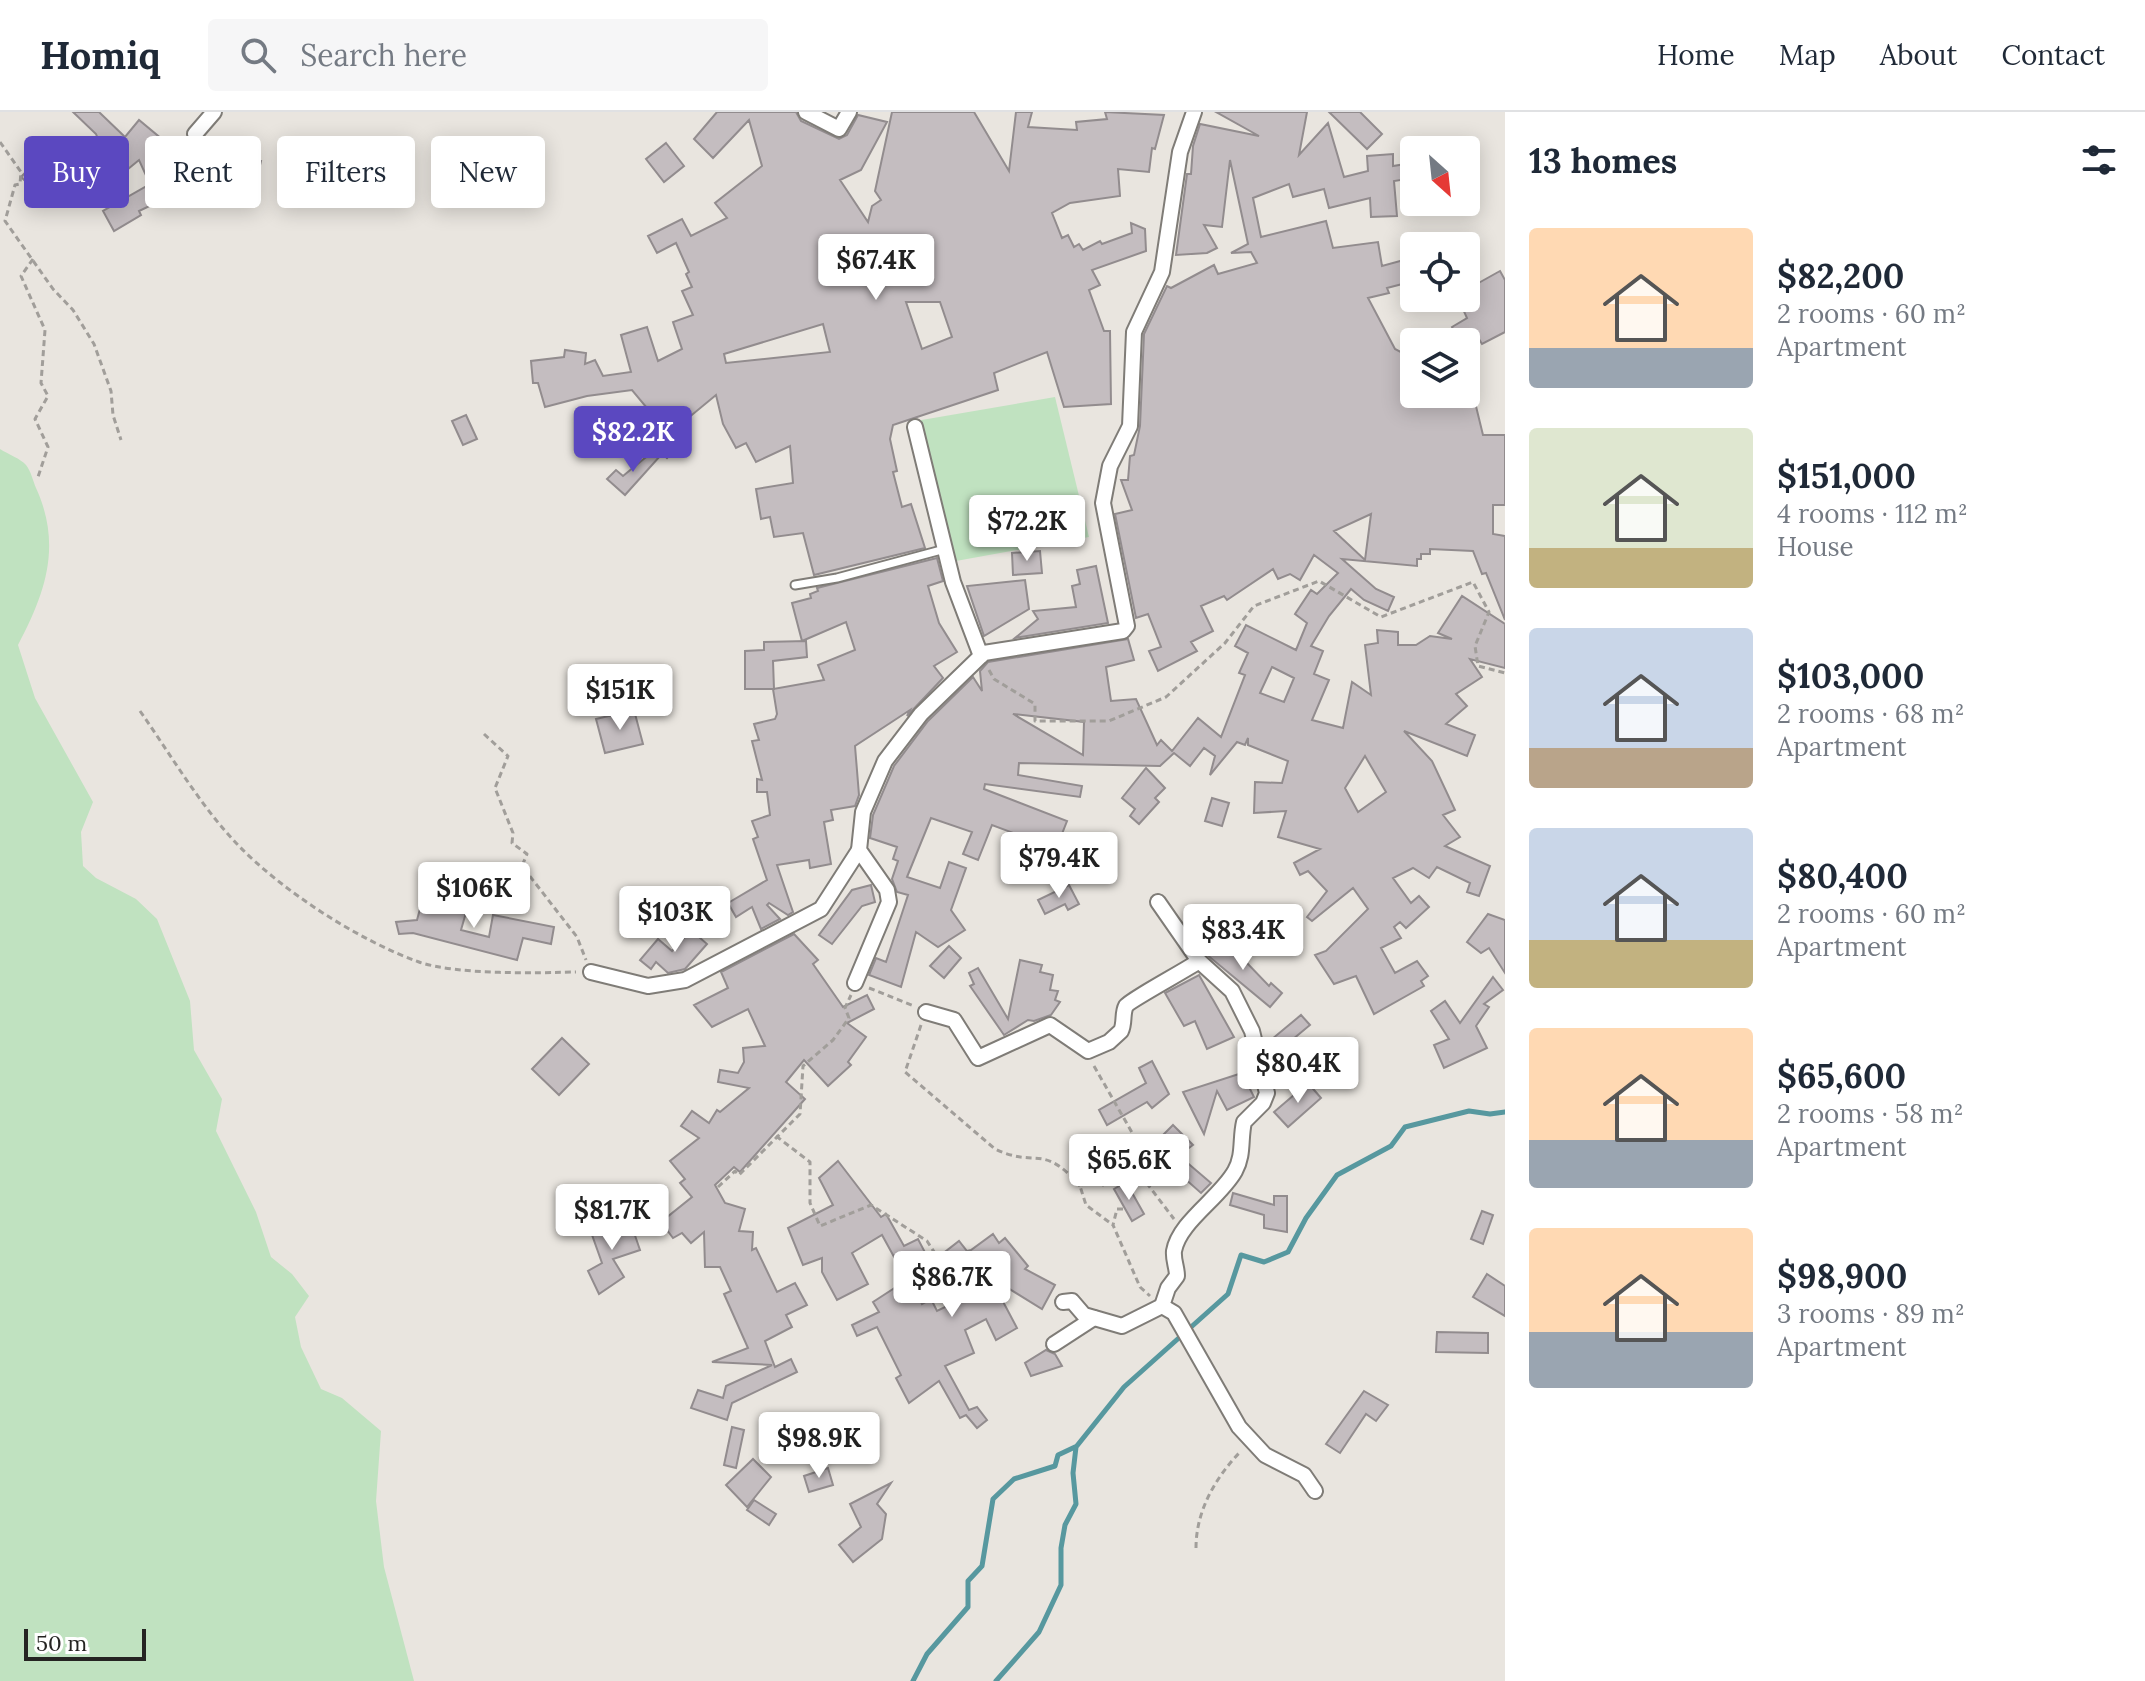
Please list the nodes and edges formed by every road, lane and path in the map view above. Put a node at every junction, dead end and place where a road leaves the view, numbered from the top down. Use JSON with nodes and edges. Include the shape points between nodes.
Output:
{"nodes":[{"id":1,"x":214,"y":112,"type":"edge"},
{"id":2,"x":806,"y":112,"type":"edge"},
{"id":3,"x":849,"y":112,"type":"edge"},
{"id":4,"x":1194,"y":112,"type":"edge"},
{"id":5,"x":195,"y":134,"type":"dead end"},
{"id":6,"x":0,"y":142,"type":"edge"},
{"id":7,"x":33,"y":259,"type":"junction"},
{"id":8,"x":915,"y":427,"type":"dead end"},
{"id":9,"x":121,"y":440,"type":"dead end"},
{"id":10,"x":37,"y":480,"type":"dead end"},
{"id":11,"x":945,"y":549,"type":"junction"},
{"id":12,"x":795,"y":585,"type":"dead end"},
{"id":13,"x":981,"y":656,"type":"junction"},
{"id":14,"x":1505,"y":673,"type":"edge"},
{"id":15,"x":140,"y":711,"type":"dead end"},
{"id":16,"x":484,"y":734,"type":"dead end"},
{"id":17,"x":859,"y":850,"type":"junction"},
{"id":18,"x":1158,"y":902,"type":"dead end"},
{"id":19,"x":1199,"y":961,"type":"junction"},
{"id":20,"x":591,"y":972,"type":"junction"},
{"id":21,"x":855,"y":983,"type":"junction"},
{"id":22,"x":926,"y":1012,"type":"junction"},
{"id":23,"x":1093,"y":1051,"type":"junction"},
{"id":24,"x":776,"y":1136,"type":"junction"},
{"id":25,"x":1091,"y":1176,"type":"junction"},
{"id":26,"x":1080,"y":1186,"type":"junction"},
{"id":27,"x":718,"y":1187,"type":"dead end"},
{"id":28,"x":1123,"y":1209,"type":"dead end"},
{"id":29,"x":1113,"y":1225,"type":"junction"},
{"id":30,"x":1181,"y":1233,"type":"junction"},
{"id":31,"x":968,"y":1275,"type":"dead end"},
{"id":32,"x":1063,"y":1302,"type":"dead end"},
{"id":33,"x":1162,"y":1306,"type":"junction"},
{"id":34,"x":1094,"y":1318,"type":"junction"},
{"id":35,"x":1054,"y":1344,"type":"dead end"},
{"id":36,"x":1255,"y":1446,"type":"junction"},
{"id":37,"x":1315,"y":1491,"type":"dead end"},
{"id":38,"x":1196,"y":1548,"type":"dead end"}],
"edges":[{"from":1,"to":5,"type":"street"},
{"from":2,"to":3,"type":"street","via":[[835,129]]},
{"from":4,"to":13,"type":"street","via":[[1180,152],[1162,272],[1134,332],[1130,426],[1110,466],[1103,503],[1127,626],[1123,631],[992,649]]},
{"from":6,"to":7,"type":"path","via":[[21,172],[5,221]]},
{"from":7,"to":9,"type":"path","via":[[94,344]]},
{"from":7,"to":10,"type":"path","via":[[21,276],[45,330],[41,383],[48,396],[35,419],[48,447]]},
{"from":8,"to":11,"type":"street"},
{"from":11,"to":12,"type":"lane"},
{"from":11,"to":13,"type":"street"},
{"from":13,"to":14,"type":"path","via":[[994,679],[1035,704],[1035,721],[1109,721],[1166,697],[1225,643],[1254,606],[1319,581],[1381,617],[1473,582],[1489,612],[1475,646],[1478,666]]},
{"from":13,"to":17,"type":"street","via":[[921,714],[885,761],[863,812]]},
{"from":15,"to":20,"type":"path","via":[[237,844],[356,932],[422,963],[513,973]]},
{"from":16,"to":20,"type":"path","via":[[508,756],[495,788],[512,843],[527,854],[522,866],[577,937]]},
{"from":17,"to":20,"type":"street","via":[[821,909],[685,980],[648,986]]},
{"from":17,"to":21,"type":"street","via":[[887,890],[889,902]]},
{"from":18,"to":19,"type":"street"},
{"from":19,"to":23,"type":"street","via":[[1132,999],[1121,1031]]},
{"from":19,"to":30,"type":"street","via":[[1223,980],[1243,1012],[1267,1093],[1244,1122],[1235,1171]]},
{"from":21,"to":22,"type":"path"},
{"from":21,"to":24,"type":"path","via":[[845,1008],[849,1018],[803,1066],[800,1114]]},
{"from":22,"to":23,"type":"street","via":[[954,1020],[978,1058],[1050,1025]]},
{"from":22,"to":26,"type":"path","via":[[905,1072],[995,1149],[1012,1157],[1042,1156],[1061,1164]]},
{"from":23,"to":25,"type":"path","via":[[1094,1067],[1134,1136],[1126,1156]]},
{"from":24,"to":27,"type":"path","via":[[739,1175],[735,1171]]},
{"from":24,"to":31,"type":"path","via":[[810,1162],[810,1203],[820,1226],[871,1205],[927,1241],[947,1272]]},
{"from":25,"to":26,"type":"path"},
{"from":25,"to":30,"type":"path","via":[[1103,1185],[1136,1169],[1166,1204]]},
{"from":26,"to":29,"type":"path","via":[[1086,1205]]},
{"from":28,"to":29,"type":"path","via":[[1117,1209]]},
{"from":29,"to":33,"type":"path","via":[[1140,1287]]},
{"from":30,"to":33,"type":"street","via":[[1173,1255],[1177,1276]]},
{"from":32,"to":34,"type":"street","via":[[1072,1301]]},
{"from":33,"to":34,"type":"street","via":[[1122,1326]]},
{"from":33,"to":36,"type":"street","via":[[1174,1313],[1233,1420]]},
{"from":34,"to":35,"type":"street"},
{"from":36,"to":37,"type":"street","via":[[1304,1475]]},
{"from":36,"to":38,"type":"path","via":[[1240,1452],[1218,1477],[1196,1529]]}]}
